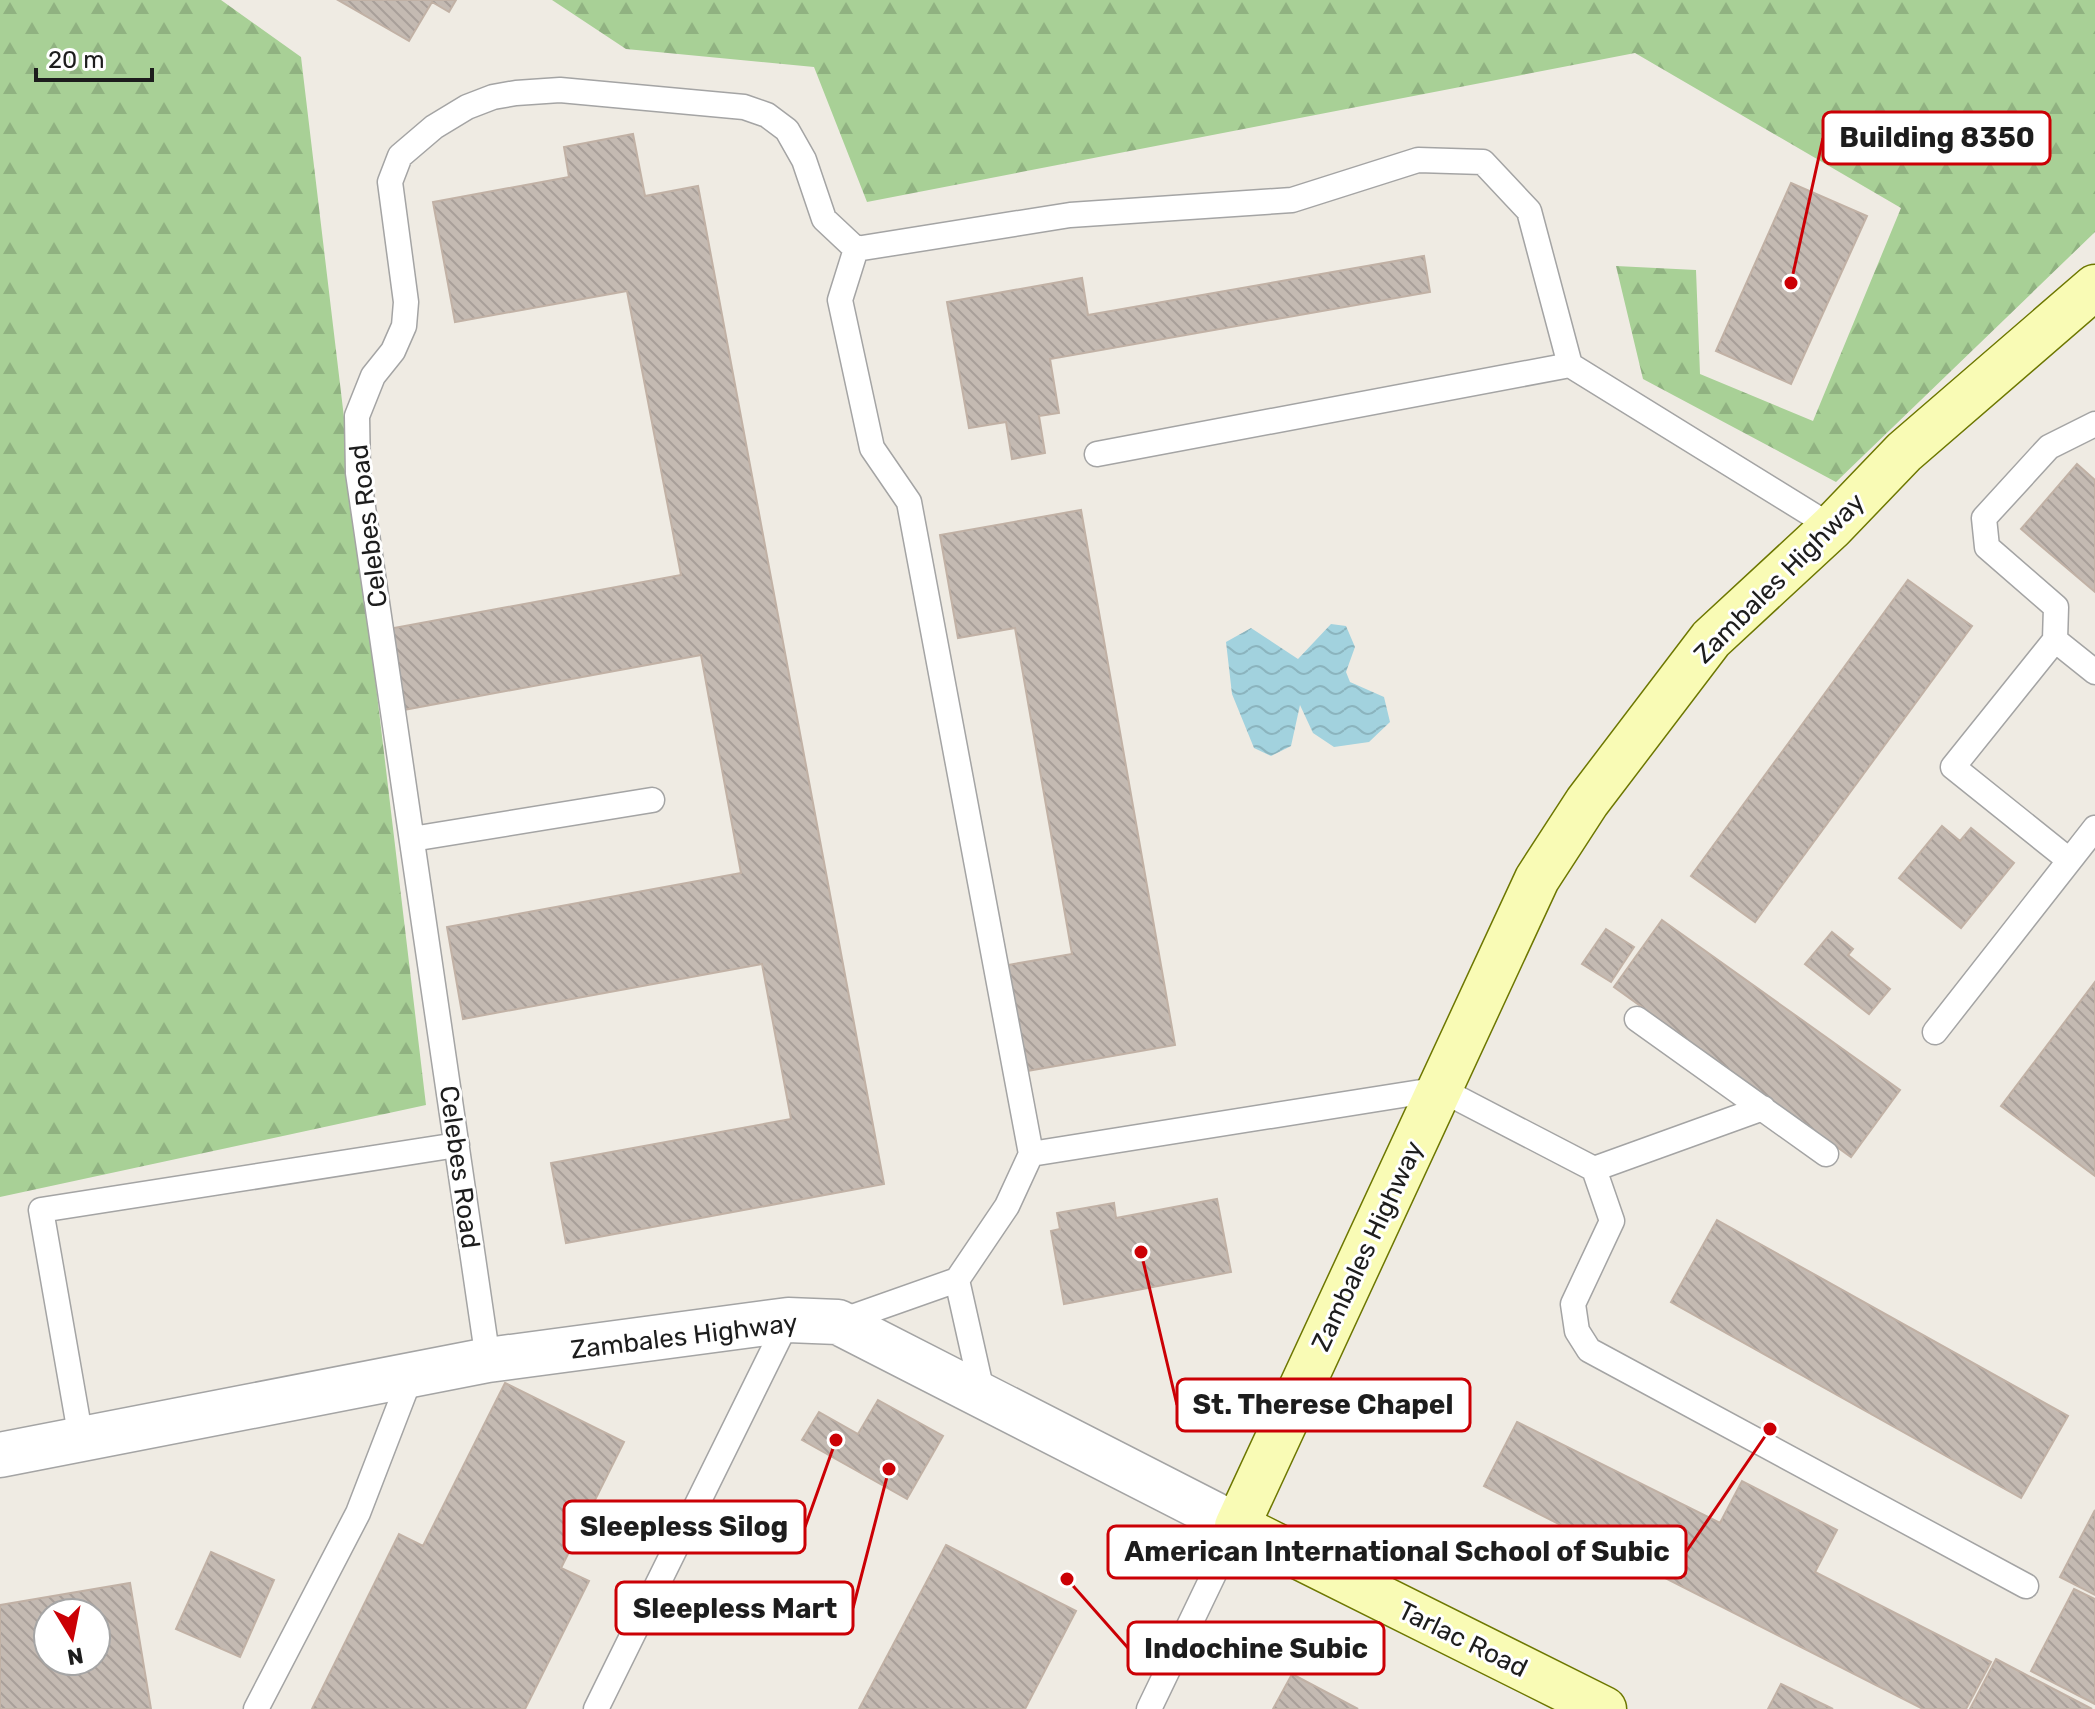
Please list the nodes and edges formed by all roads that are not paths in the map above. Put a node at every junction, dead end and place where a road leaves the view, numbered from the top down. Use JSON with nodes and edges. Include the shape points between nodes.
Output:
{"nodes":[{"id":1,"x":856,"y":249,"type":"junction"},
{"id":2,"x":2095,"y":287,"type":"edge"},
{"id":3,"x":1570,"y":365,"type":"junction"},
{"id":4,"x":2095,"y":424,"type":"edge"},
{"id":5,"x":1097,"y":454,"type":"dead end"},
{"id":6,"x":1832,"y":527,"type":"junction"},
{"id":7,"x":2055,"y":640,"type":"junction"},
{"id":8,"x":2095,"y":672,"type":"edge"},
{"id":9,"x":652,"y":800,"type":"dead end"},
{"id":10,"x":2095,"y":828,"type":"edge"},
{"id":11,"x":412,"y":839,"type":"junction"},
{"id":12,"x":2069,"y":860,"type":"junction"},
{"id":13,"x":1637,"y":1019,"type":"dead end"},
{"id":14,"x":1935,"y":1032,"type":"dead end"},
{"id":15,"x":1440,"y":1089,"type":"junction"},
{"id":16,"x":1763,"y":1108,"type":"junction"},
{"id":17,"x":457,"y":1145,"type":"junction"},
{"id":18,"x":1031,"y":1154,"type":"junction"},
{"id":19,"x":1826,"y":1154,"type":"dead end"},
{"id":20,"x":1594,"y":1169,"type":"junction"},
{"id":21,"x":957,"y":1280,"type":"junction"},
{"id":22,"x":788,"y":1320,"type":"junction"},
{"id":23,"x":838,"y":1322,"type":"junction"},
{"id":24,"x":488,"y":1360,"type":"junction"},
{"id":25,"x":412,"y":1373,"type":"junction"},
{"id":26,"x":983,"y":1396,"type":"junction"},
{"id":27,"x":81,"y":1439,"type":"junction"},
{"id":28,"x":0,"y":1455,"type":"edge"},
{"id":29,"x":1237,"y":1526,"type":"junction"},
{"id":30,"x":2026,"y":1586,"type":"dead end"},
{"id":31,"x":256,"y":1709,"type":"edge"},
{"id":32,"x":596,"y":1709,"type":"edge"},
{"id":33,"x":1149,"y":1709,"type":"edge"},
{"id":34,"x":1604,"y":1709,"type":"edge"}],
"edges":[{"from":1,"to":3,"type":"lane","via":[[1070,215],[1292,200],[1418,160],[1483,162],[1529,211]]},
{"from":1,"to":11,"type":"lane","name":"Celebes Road","via":[[824,219],[804,160],[787,130],[744,107],[560,90],[516,93],[467,107],[400,156],[390,182],[406,302],[404,326],[373,376],[357,416],[358,473]]},
{"from":1,"to":18,"type":"lane","via":[[840,300],[872,448],[909,502]]},
{"from":2,"to":6,"type":"main road","name":"Zambales Highway","via":[[1904,452]]},
{"from":3,"to":5,"type":"lane"},
{"from":3,"to":6,"type":"lane"},
{"from":4,"to":7,"type":"lane","via":[[2049,447],[1984,518],[1987,547],[2056,607]]},
{"from":6,"to":15,"type":"main road","name":"Zambales Highway","via":[[1711,639],[1587,802],[1537,879]]},
{"from":7,"to":8,"type":"lane"},
{"from":7,"to":12,"type":"lane","via":[[1953,767]]},
{"from":9,"to":11,"type":"lane"},
{"from":10,"to":12,"type":"lane"},
{"from":11,"to":17,"type":"lane","name":"Celebes Road"},
{"from":12,"to":14,"type":"lane"},
{"from":13,"to":16,"type":"lane"},
{"from":15,"to":18,"type":"lane"},
{"from":15,"to":20,"type":"lane"},
{"from":15,"to":29,"type":"main road","name":"Zambales Highway"},
{"from":16,"to":19,"type":"lane"},
{"from":16,"to":20,"type":"lane"},
{"from":17,"to":24,"type":"lane","name":"Celebes Road"},
{"from":17,"to":27,"type":"lane","via":[[41,1210]]},
{"from":18,"to":21,"type":"lane","via":[[1007,1206]]},
{"from":20,"to":30,"type":"lane","via":[[1612,1221],[1573,1304],[1577,1331],[1589,1350]]},
{"from":21,"to":23,"type":"lane"},
{"from":21,"to":26,"type":"lane"},
{"from":22,"to":23,"type":"street","name":"Zambales Highway"},
{"from":22,"to":24,"type":"street","name":"Zambales Highway"},
{"from":22,"to":32,"type":"lane"},
{"from":23,"to":26,"type":"street","name":"Zambales Highway"},
{"from":24,"to":25,"type":"street","name":"Zambales Highway"},
{"from":25,"to":27,"type":"street","name":"Zambales Highway"},
{"from":25,"to":31,"type":"lane","via":[[358,1513]]},
{"from":26,"to":29,"type":"street","name":"Zambales Highway"},
{"from":27,"to":28,"type":"street","name":"Zambales Highway"},
{"from":29,"to":33,"type":"lane"},
{"from":29,"to":34,"type":"main road","name":"Tarlac Road"}]}
